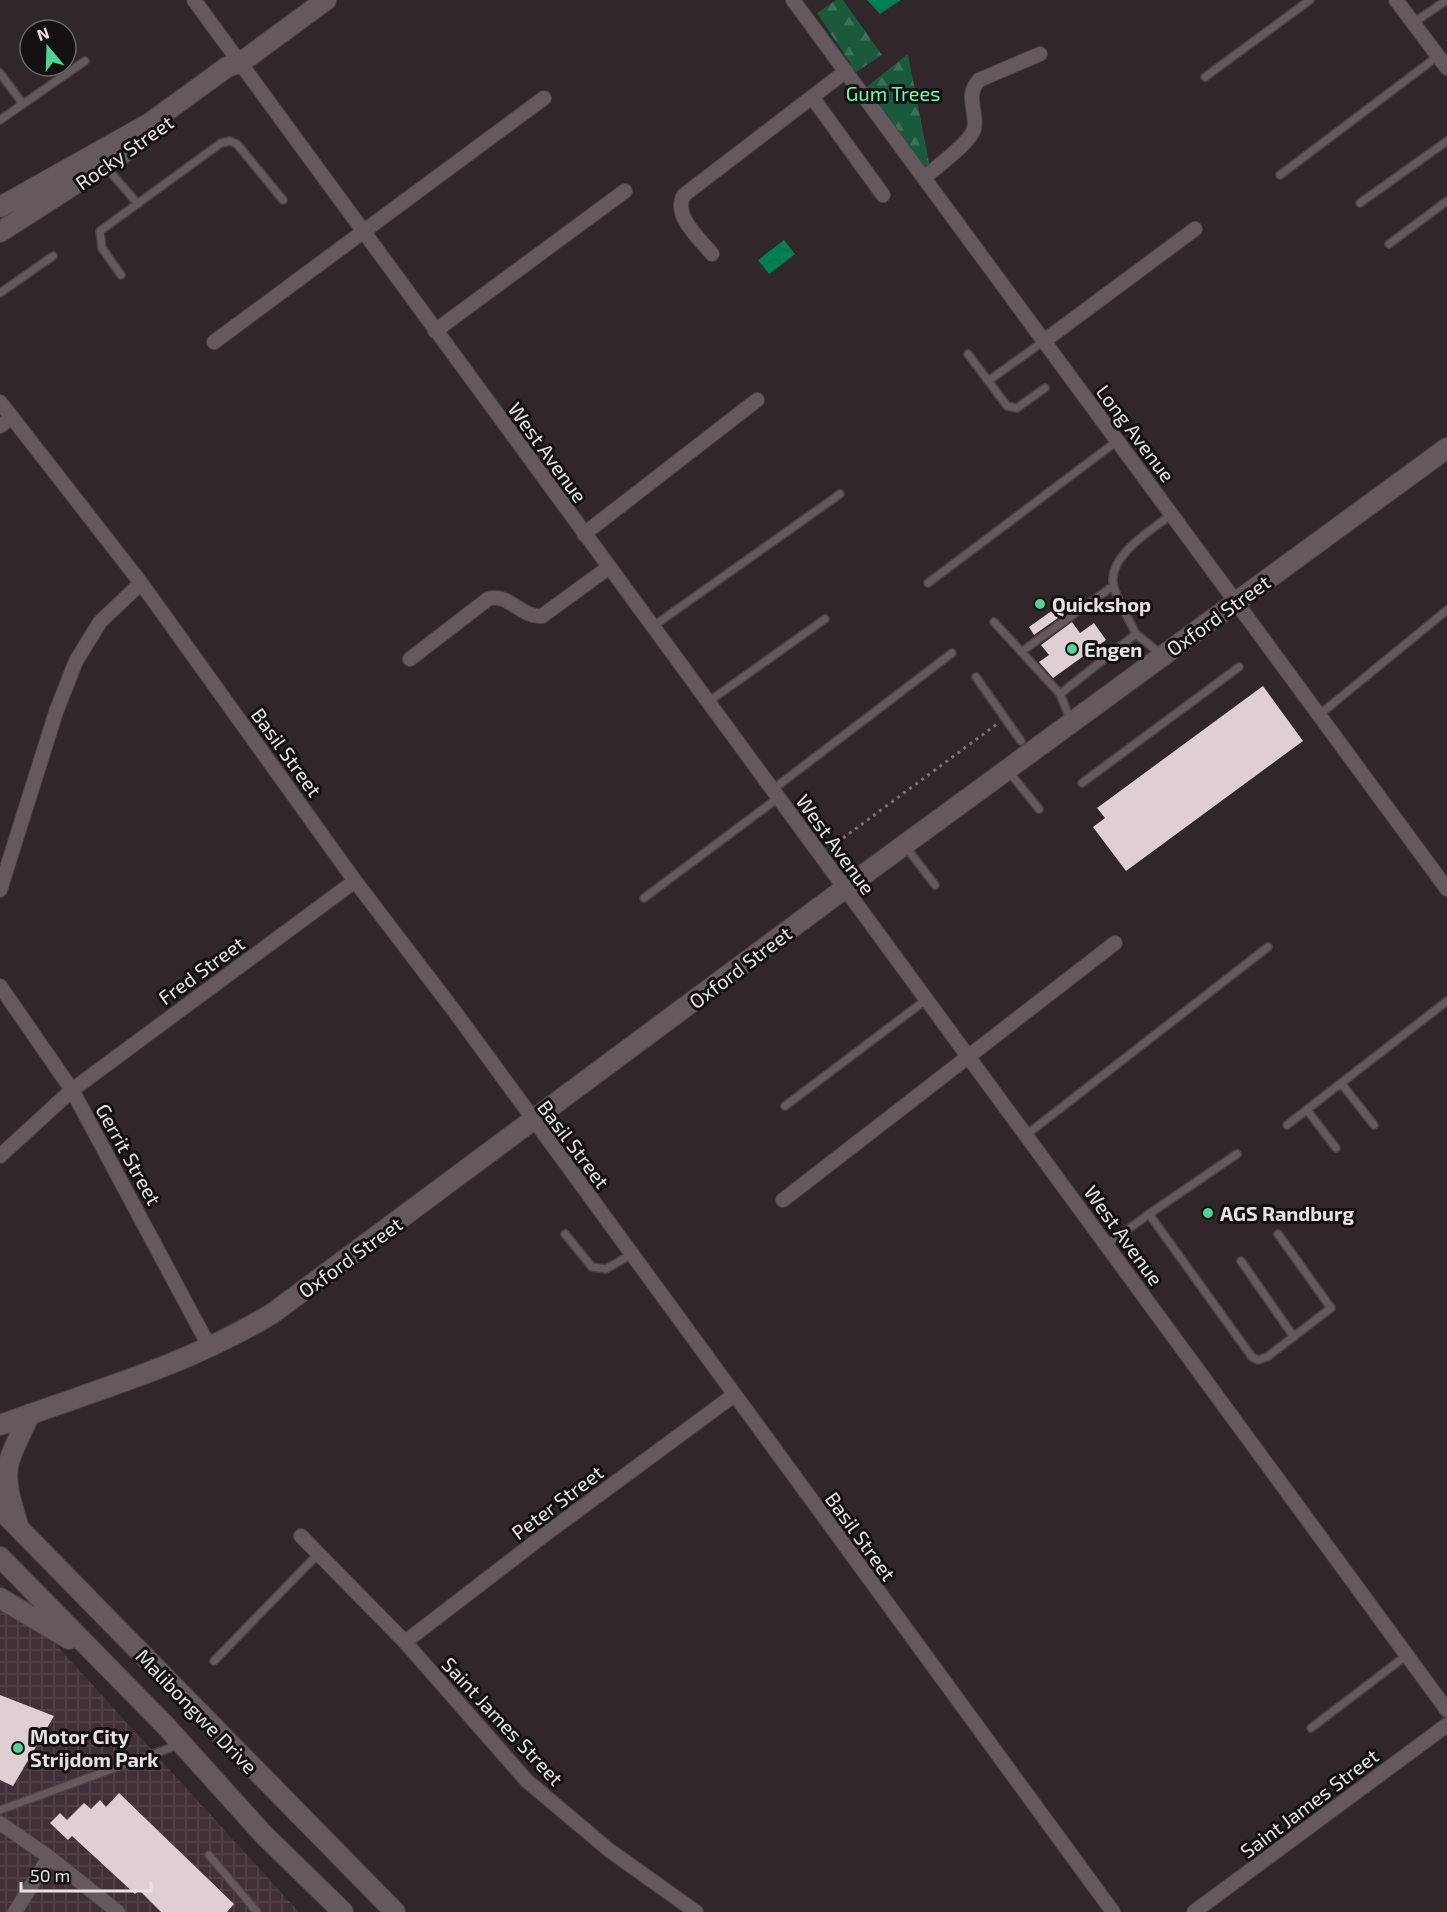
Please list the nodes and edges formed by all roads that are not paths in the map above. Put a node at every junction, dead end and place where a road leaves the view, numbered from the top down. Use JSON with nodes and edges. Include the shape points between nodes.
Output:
{"nodes":[{"id":1,"x":194,"y":0,"type":"edge"},
{"id":2,"x":326,"y":0,"type":"edge"},
{"id":3,"x":793,"y":0,"type":"edge"},
{"id":4,"x":1310,"y":0,"type":"edge"},
{"id":5,"x":1396,"y":0,"type":"edge"},
{"id":6,"x":1447,"y":0,"type":"edge"},
{"id":7,"x":1413,"y":23,"type":"junction"},
{"id":8,"x":1040,"y":54,"type":"dead end"},
{"id":9,"x":1438,"y":56,"type":"junction"},
{"id":10,"x":85,"y":61,"type":"dead end"},
{"id":11,"x":240,"y":63,"type":"junction"},
{"id":12,"x":1447,"y":68,"type":"edge"},
{"id":13,"x":846,"y":72,"type":"junction"},
{"id":14,"x":0,"y":73,"type":"edge"},
{"id":15,"x":1205,"y":77,"type":"dead end"},
{"id":16,"x":812,"y":97,"type":"junction"},
{"id":17,"x":544,"y":98,"type":"dead end"},
{"id":18,"x":23,"y":104,"type":"junction"},
{"id":19,"x":0,"y":120,"type":"edge"},
{"id":20,"x":1447,"y":141,"type":"edge"},
{"id":21,"x":105,"y":166,"type":"junction"},
{"id":22,"x":1280,"y":175,"type":"dead end"},
{"id":23,"x":924,"y":178,"type":"junction"},
{"id":24,"x":625,"y":191,"type":"dead end"},
{"id":25,"x":883,"y":195,"type":"dead end"},
{"id":26,"x":283,"y":200,"type":"dead end"},
{"id":27,"x":1447,"y":201,"type":"edge"},
{"id":28,"x":1360,"y":203,"type":"dead end"},
{"id":29,"x":138,"y":204,"type":"junction"},
{"id":30,"x":0,"y":207,"type":"edge"},
{"id":31,"x":1195,"y":230,"type":"dead end"},
{"id":32,"x":362,"y":231,"type":"junction"},
{"id":33,"x":0,"y":232,"type":"edge"},
{"id":34,"x":1389,"y":244,"type":"dead end"},
{"id":35,"x":712,"y":254,"type":"dead end"},
{"id":36,"x":53,"y":256,"type":"dead end"},
{"id":37,"x":121,"y":275,"type":"dead end"},
{"id":38,"x":0,"y":293,"type":"edge"},
{"id":39,"x":435,"y":331,"type":"junction"},
{"id":40,"x":1044,"y":341,"type":"junction"},
{"id":41,"x":214,"y":342,"type":"dead end"},
{"id":42,"x":968,"y":354,"type":"dead end"},
{"id":43,"x":988,"y":381,"type":"junction"},
{"id":44,"x":1045,"y":388,"type":"dead end"},
{"id":45,"x":757,"y":400,"type":"dead end"},
{"id":46,"x":0,"y":402,"type":"edge"},
{"id":47,"x":12,"y":417,"type":"junction"},
{"id":48,"x":0,"y":426,"type":"edge"},
{"id":49,"x":1117,"y":441,"type":"junction"},
{"id":50,"x":1447,"y":448,"type":"edge"},
{"id":51,"x":840,"y":494,"type":"dead end"},
{"id":52,"x":1172,"y":514,"type":"junction"},
{"id":53,"x":584,"y":534,"type":"junction"},
{"id":54,"x":608,"y":568,"type":"junction"},
{"id":55,"x":141,"y":583,"type":"junction"},
{"id":56,"x":928,"y":583,"type":"dead end"},
{"id":57,"x":1113,"y":586,"type":"junction"},
{"id":58,"x":1235,"y":603,"type":"junction"},
{"id":59,"x":1447,"y":610,"type":"edge"},
{"id":60,"x":825,"y":619,"type":"dead end"},
{"id":61,"x":994,"y":622,"type":"dead end"},
{"id":62,"x":652,"y":627,"type":"junction"},
{"id":63,"x":1136,"y":634,"type":"junction"},
{"id":64,"x":1021,"y":652,"type":"junction"},
{"id":65,"x":952,"y":653,"type":"dead end"},
{"id":66,"x":1162,"y":655,"type":"junction"},
{"id":67,"x":410,"y":659,"type":"dead end"},
{"id":68,"x":1239,"y":668,"type":"dead end"},
{"id":69,"x":976,"y":677,"type":"dead end"},
{"id":70,"x":1060,"y":694,"type":"junction"},
{"id":71,"x":708,"y":702,"type":"junction"},
{"id":72,"x":1319,"y":715,"type":"junction"},
{"id":73,"x":1072,"y":723,"type":"junction"},
{"id":74,"x":1021,"y":741,"type":"dead end"},
{"id":75,"x":1007,"y":770,"type":"junction"},
{"id":76,"x":1082,"y":783,"type":"dead end"},
{"id":77,"x":775,"y":794,"type":"junction"},
{"id":78,"x":1039,"y":809,"type":"dead end"},
{"id":79,"x":905,"y":845,"type":"junction"},
{"id":80,"x":1442,"y":870,"type":"edge"},
{"id":81,"x":355,"y":881,"type":"junction"},
{"id":82,"x":934,"y":885,"type":"dead end"},
{"id":83,"x":844,"y":889,"type":"junction"},
{"id":84,"x":0,"y":890,"type":"edge"},
{"id":85,"x":1447,"y":890,"type":"edge"},
{"id":86,"x":644,"y":898,"type":"dead end"},
{"id":87,"x":1115,"y":943,"type":"dead end"},
{"id":88,"x":1268,"y":946,"type":"dead end"},
{"id":89,"x":0,"y":986,"type":"edge"},
{"id":90,"x":927,"y":999,"type":"junction"},
{"id":91,"x":1447,"y":1001,"type":"edge"},
{"id":92,"x":969,"y":1057,"type":"junction"},
{"id":93,"x":1341,"y":1083,"type":"junction"},
{"id":94,"x":72,"y":1090,"type":"junction"},
{"id":95,"x":785,"y":1106,"type":"dead end"},
{"id":96,"x":1307,"y":1110,"type":"junction"},
{"id":97,"x":532,"y":1120,"type":"junction"},
{"id":98,"x":1287,"y":1125,"type":"dead end"},
{"id":99,"x":1374,"y":1125,"type":"dead end"},
{"id":100,"x":1026,"y":1135,"type":"junction"},
{"id":101,"x":1336,"y":1149,"type":"dead end"},
{"id":102,"x":1237,"y":1154,"type":"dead end"},
{"id":103,"x":0,"y":1156,"type":"edge"},
{"id":104,"x":783,"y":1200,"type":"dead end"},
{"id":105,"x":1149,"y":1214,"type":"junction"},
{"id":106,"x":565,"y":1234,"type":"dead end"},
{"id":107,"x":1278,"y":1234,"type":"dead end"},
{"id":108,"x":1106,"y":1245,"type":"junction"},
{"id":109,"x":633,"y":1254,"type":"junction"},
{"id":110,"x":1241,"y":1261,"type":"dead end"},
{"id":111,"x":1294,"y":1337,"type":"junction"},
{"id":112,"x":210,"y":1348,"type":"junction"},
{"id":113,"x":734,"y":1395,"type":"junction"},
{"id":114,"x":36,"y":1412,"type":"junction"},
{"id":115,"x":0,"y":1413,"type":"edge"},
{"id":116,"x":0,"y":1425,"type":"edge"},
{"id":117,"x":0,"y":1509,"type":"edge"},
{"id":118,"x":19,"y":1529,"type":"junction"},
{"id":119,"x":301,"y":1536,"type":"dead end"},
{"id":120,"x":318,"y":1554,"type":"junction"},
{"id":121,"x":0,"y":1557,"type":"edge"},
{"id":122,"x":0,"y":1598,"type":"edge"},
{"id":123,"x":405,"y":1642,"type":"junction"},
{"id":124,"x":92,"y":1653,"type":"junction"},
{"id":125,"x":1407,"y":1655,"type":"junction"},
{"id":126,"x":214,"y":1662,"type":"dead end"},
{"id":127,"x":1447,"y":1710,"type":"edge"},
{"id":128,"x":1447,"y":1725,"type":"edge"},
{"id":129,"x":1311,"y":1728,"type":"dead end"},
{"id":130,"x":180,"y":1744,"type":"junction"},
{"id":131,"x":0,"y":1810,"type":"edge"},
{"id":132,"x":0,"y":1823,"type":"edge"},
{"id":133,"x":209,"y":1855,"type":"dead end"},
{"id":134,"x":49,"y":1857,"type":"junction"},
{"id":135,"x":15,"y":1912,"type":"edge"},
{"id":136,"x":118,"y":1912,"type":"edge"},
{"id":137,"x":257,"y":1912,"type":"edge"},
{"id":138,"x":343,"y":1912,"type":"edge"},
{"id":139,"x":395,"y":1912,"type":"edge"},
{"id":140,"x":696,"y":1912,"type":"edge"},
{"id":141,"x":1113,"y":1912,"type":"edge"},
{"id":142,"x":1194,"y":1912,"type":"edge"}],
"edges":[{"from":1,"to":11,"type":"street","name":"West Avenue"},
{"from":2,"to":11,"type":"street","name":"Rocky Street"},
{"from":3,"to":13,"type":"street","name":"Long Avenue"},
{"from":4,"to":15,"type":"lane"},
{"from":5,"to":7,"type":"street"},
{"from":6,"to":7,"type":"lane"},
{"from":7,"to":9,"type":"street"},
{"from":8,"to":23,"type":"street","via":[[979,80],[972,87],[974,129],[969,139]]},
{"from":9,"to":12,"type":"street"},
{"from":9,"to":22,"type":"lane"},
{"from":10,"to":18,"type":"lane"},
{"from":11,"to":21,"type":"street","name":"Rocky Street","via":[[234,75]]},
{"from":11,"to":30,"type":"street","name":"Rocky Street","via":[[227,67],[114,145]]},
{"from":11,"to":32,"type":"street","name":"West Avenue"},
{"from":13,"to":16,"type":"street"},
{"from":13,"to":23,"type":"street","name":"Long Avenue"},
{"from":14,"to":18,"type":"lane"},
{"from":16,"to":25,"type":"street"},
{"from":16,"to":35,"type":"street","via":[[684,195],[681,213]]},
{"from":17,"to":32,"type":"street"},
{"from":18,"to":19,"type":"lane"},
{"from":20,"to":28,"type":"lane"},
{"from":21,"to":29,"type":"lane"},
{"from":21,"to":33,"type":"street","name":"Rocky Street"},
{"from":23,"to":40,"type":"street","name":"Long Avenue"},
{"from":24,"to":39,"type":"street"},
{"from":26,"to":29,"type":"lane","via":[[237,144],[230,141],[221,143]]},
{"from":27,"to":34,"type":"lane"},
{"from":29,"to":37,"type":"lane","via":[[100,231],[102,248]]},
{"from":31,"to":40,"type":"street"},
{"from":32,"to":39,"type":"street","name":"West Avenue"},
{"from":32,"to":41,"type":"street"},
{"from":36,"to":38,"type":"lane"},
{"from":39,"to":53,"type":"street","name":"West Avenue"},
{"from":40,"to":43,"type":"lane"},
{"from":40,"to":49,"type":"street","name":"Long Avenue"},
{"from":42,"to":43,"type":"lane"},
{"from":43,"to":44,"type":"lane","via":[[1011,408],[1017,408]]},
{"from":45,"to":53,"type":"street"},
{"from":46,"to":47,"type":"street","name":"Basil Street"},
{"from":47,"to":48,"type":"street"},
{"from":47,"to":55,"type":"street","name":"Basil Street"},
{"from":49,"to":52,"type":"street","name":"Long Avenue"},
{"from":49,"to":56,"type":"lane"},
{"from":50,"to":58,"type":"street","name":"Oxford Street"},
{"from":51,"to":62,"type":"lane"},
{"from":52,"to":57,"type":"lane","via":[[1117,563]]},
{"from":52,"to":58,"type":"street","name":"Long Avenue"},
{"from":53,"to":54,"type":"street","name":"West Avenue"},
{"from":54,"to":62,"type":"street","name":"West Avenue"},
{"from":54,"to":67,"type":"street","via":[[542,616],[530,616],[501,598],[488,599]]},
{"from":55,"to":81,"type":"street","name":"Basil Street"},
{"from":55,"to":84,"type":"street","via":[[100,621],[76,661]]},
{"from":57,"to":63,"type":"lane"},
{"from":57,"to":64,"type":"lane"},
{"from":58,"to":66,"type":"street","name":"Oxford Street"},
{"from":58,"to":72,"type":"street","name":"Long Avenue"},
{"from":59,"to":72,"type":"lane"},
{"from":60,"to":71,"type":"lane"},
{"from":61,"to":64,"type":"lane"},
{"from":62,"to":71,"type":"street","name":"West Avenue"},
{"from":63,"to":66,"type":"lane"},
{"from":63,"to":70,"type":"lane"},
{"from":64,"to":70,"type":"lane"},
{"from":65,"to":77,"type":"lane"},
{"from":66,"to":73,"type":"street","name":"Oxford Street"},
{"from":68,"to":76,"type":"lane"},
{"from":69,"to":74,"type":"lane"},
{"from":70,"to":73,"type":"lane"},
{"from":71,"to":77,"type":"street","name":"West Avenue"},
{"from":72,"to":80,"type":"street","name":"Long Avenue"},
{"from":73,"to":75,"type":"street","name":"Oxford Street"},
{"from":75,"to":78,"type":"lane"},
{"from":75,"to":79,"type":"street","name":"Oxford Street"},
{"from":77,"to":83,"type":"street","name":"West Avenue"},
{"from":77,"to":86,"type":"lane"},
{"from":79,"to":82,"type":"lane"},
{"from":79,"to":83,"type":"street","name":"Oxford Street"},
{"from":80,"to":85,"type":"street","name":"Long Avenue"},
{"from":81,"to":94,"type":"street","name":"Fred Street"},
{"from":81,"to":97,"type":"street","name":"Basil Street"},
{"from":83,"to":90,"type":"street","name":"West Avenue"},
{"from":83,"to":97,"type":"street","name":"Oxford Street"},
{"from":87,"to":92,"type":"street"},
{"from":88,"to":100,"type":"lane"},
{"from":89,"to":94,"type":"street","name":"Gerrit Street"},
{"from":90,"to":92,"type":"street","name":"West Avenue"},
{"from":90,"to":95,"type":"lane"},
{"from":91,"to":93,"type":"lane"},
{"from":92,"to":100,"type":"street","name":"West Avenue"},
{"from":92,"to":104,"type":"street"},
{"from":93,"to":96,"type":"lane"},
{"from":93,"to":99,"type":"lane"},
{"from":94,"to":103,"type":"street","name":"Fred Street"},
{"from":94,"to":112,"type":"street","name":"Gerrit Street"},
{"from":96,"to":98,"type":"lane"},
{"from":96,"to":101,"type":"lane"},
{"from":97,"to":109,"type":"street","name":"Basil Street"},
{"from":97,"to":112,"type":"street","name":"Oxford Street","via":[[273,1313]]},
{"from":100,"to":108,"type":"street","name":"West Avenue"},
{"from":102,"to":105,"type":"lane"},
{"from":105,"to":108,"type":"lane"},
{"from":105,"to":111,"type":"lane","via":[[1252,1357],[1262,1360]]},
{"from":106,"to":109,"type":"lane","via":[[592,1267],[606,1269]]},
{"from":107,"to":111,"type":"lane","via":[[1331,1306],[1330,1311]]},
{"from":108,"to":125,"type":"street","name":"West Avenue"},
{"from":109,"to":113,"type":"street","name":"Basil Street"},
{"from":110,"to":111,"type":"lane"},
{"from":112,"to":114,"type":"street","name":"Oxford Street"},
{"from":113,"to":123,"type":"street","name":"Peter Street"},
{"from":113,"to":141,"type":"street","name":"Basil Street"},
{"from":114,"to":115,"type":"street"},
{"from":114,"to":116,"type":"street","name":"Oxford Street"},
{"from":114,"to":118,"type":"street","via":[[5,1474]]},
{"from":117,"to":118,"type":"street","name":"Malibongwe Drive"},
{"from":118,"to":139,"type":"street","name":"Malibongwe Drive"},
{"from":119,"to":120,"type":"street","name":"Saint James Street"},
{"from":120,"to":123,"type":"street","name":"Saint James Street"},
{"from":120,"to":126,"type":"lane"},
{"from":121,"to":124,"type":"street","name":"Malibongwe Drive"},
{"from":122,"to":124,"type":"street"},
{"from":123,"to":140,"type":"street","name":"Saint James Street","via":[[527,1781],[609,1850]]},
{"from":124,"to":130,"type":"street","name":"Malibongwe Drive"},
{"from":125,"to":127,"type":"street","name":"West Avenue"},
{"from":125,"to":129,"type":"lane"},
{"from":128,"to":142,"type":"street","name":"Saint James Street"},
{"from":130,"to":131,"type":"lane"},
{"from":130,"to":138,"type":"street","name":"Malibongwe Drive","via":[[263,1834]]},
{"from":132,"to":134,"type":"street"},
{"from":133,"to":137,"type":"lane"},
{"from":134,"to":135,"type":"street"},
{"from":134,"to":136,"type":"street"}]}
